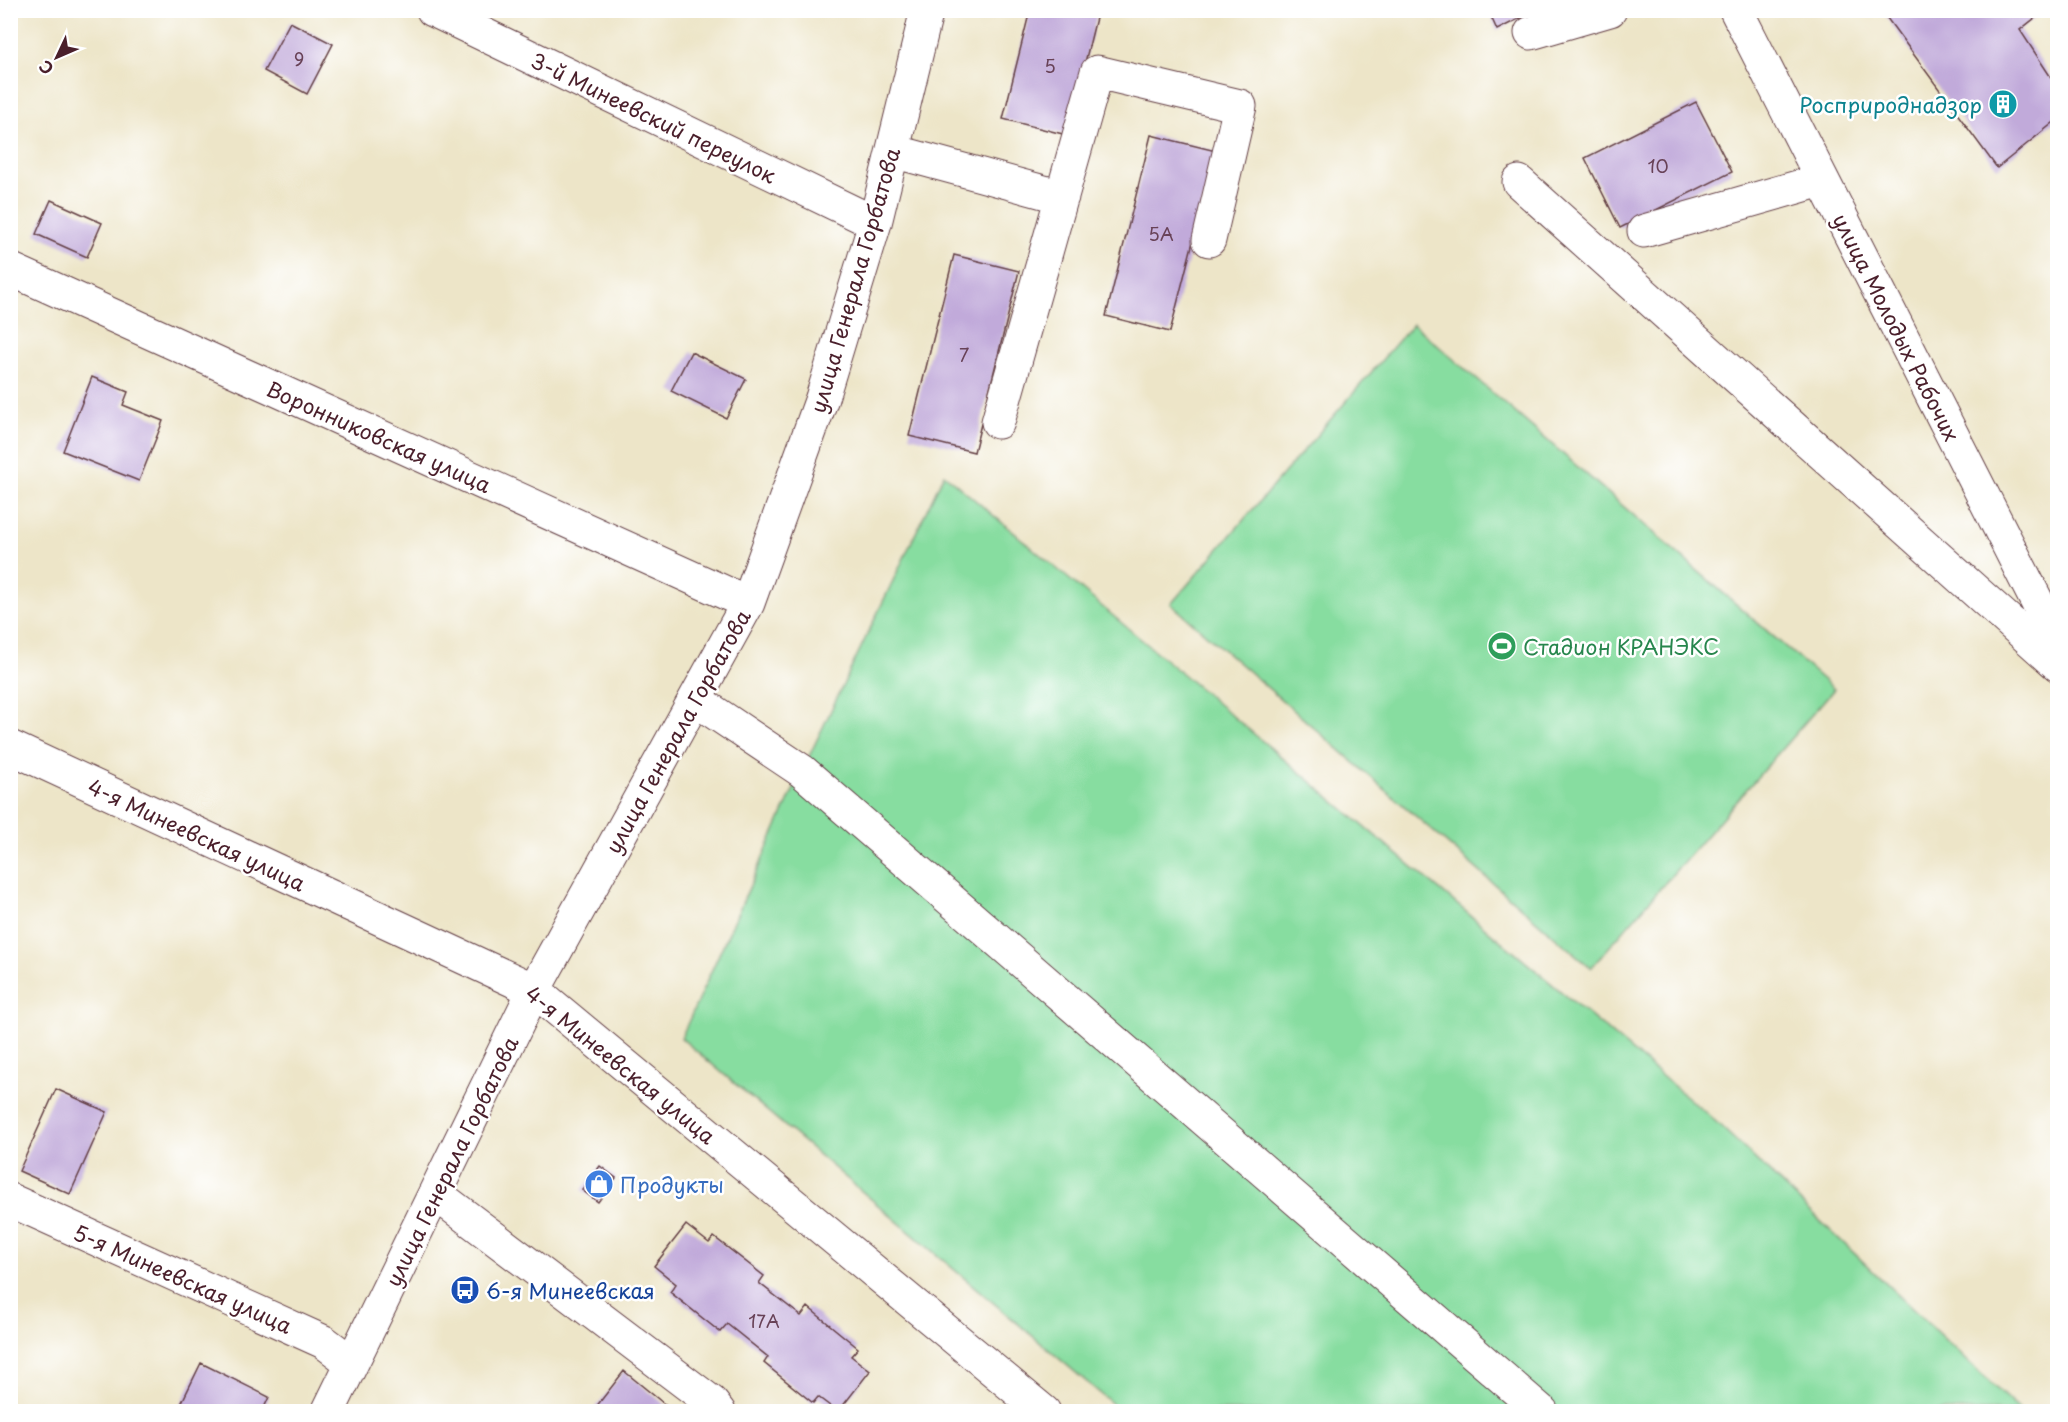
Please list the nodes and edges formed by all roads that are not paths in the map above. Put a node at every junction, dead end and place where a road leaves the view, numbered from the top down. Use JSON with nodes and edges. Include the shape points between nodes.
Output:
{"nodes":[{"id":1,"x":433,"y":10,"type":"edge"},
{"id":2,"x":927,"y":10,"type":"edge"},
{"id":3,"x":1610,"y":10,"type":"edge"},
{"id":4,"x":1736,"y":10,"type":"edge"},
{"id":5,"x":1531,"y":33,"type":"dead end"},
{"id":6,"x":893,"y":151,"type":"junction"},
{"id":7,"x":1822,"y":180,"type":"junction"},
{"id":8,"x":1519,"y":182,"type":"dead end"},
{"id":9,"x":1062,"y":197,"type":"junction"},
{"id":10,"x":875,"y":223,"type":"junction"},
{"id":11,"x":1644,"y":231,"type":"dead end"},
{"id":12,"x":1209,"y":240,"type":"dead end"},
{"id":13,"x":10,"y":269,"type":"edge"},
{"id":14,"x":998,"y":422,"type":"dead end"},
{"id":15,"x":748,"y":603,"type":"junction"},
{"id":16,"x":2058,"y":643,"type":"edge"},
{"id":17,"x":2058,"y":665,"type":"edge"},
{"id":18,"x":696,"y":700,"type":"junction"},
{"id":19,"x":10,"y":747,"type":"edge"},
{"id":20,"x":534,"y":990,"type":"junction"},
{"id":21,"x":436,"y":1194,"type":"junction"},
{"id":22,"x":10,"y":1200,"type":"edge"},
{"id":23,"x":352,"y":1363,"type":"junction"},
{"id":24,"x":712,"y":1408,"type":"edge"},
{"id":25,"x":328,"y":1412,"type":"edge"},
{"id":26,"x":1044,"y":1412,"type":"edge"},
{"id":27,"x":1542,"y":1412,"type":"edge"}],
"edges":[{"from":1,"to":10,"type":"street","name":"3-й Минеевский переулок"},
{"from":2,"to":6,"type":"street","name":"улица Генерала Горбатова"},
{"from":3,"to":5,"type":"street"},
{"from":4,"to":7,"type":"street","name":"улица Молодых Рабочих"},
{"from":6,"to":9,"type":"street"},
{"from":6,"to":10,"type":"street","name":"улица Генерала Горбатова"},
{"from":7,"to":11,"type":"street"},
{"from":7,"to":16,"type":"street","name":"улица Молодых Рабочих"},
{"from":8,"to":17,"type":"street"},
{"from":9,"to":12,"type":"street","via":[[1097,72],[1240,106]]},
{"from":9,"to":14,"type":"street"},
{"from":10,"to":15,"type":"street","name":"улица Генерала Горбатова","via":[[822,398]]},
{"from":13,"to":15,"type":"street","name":"Воронниковская улица"},
{"from":15,"to":18,"type":"street","name":"улица Генерала Горбатова"},
{"from":18,"to":20,"type":"street","name":"улица Генерала Горбатова"},
{"from":18,"to":27,"type":"street","via":[[802,771]]},
{"from":19,"to":20,"type":"street","name":"4-я Минеевская улица"},
{"from":20,"to":21,"type":"street","name":"улица Генерала Горбатова"},
{"from":20,"to":26,"type":"street","name":"4-я Минеевская улица"},
{"from":21,"to":23,"type":"street","name":"улица Генерала Горбатова"},
{"from":21,"to":24,"type":"street"},
{"from":22,"to":23,"type":"street","name":"5-я Минеевская улица","via":[[324,1342]]},
{"from":23,"to":25,"type":"street","name":"улица Генерала Горбатова"}]}
